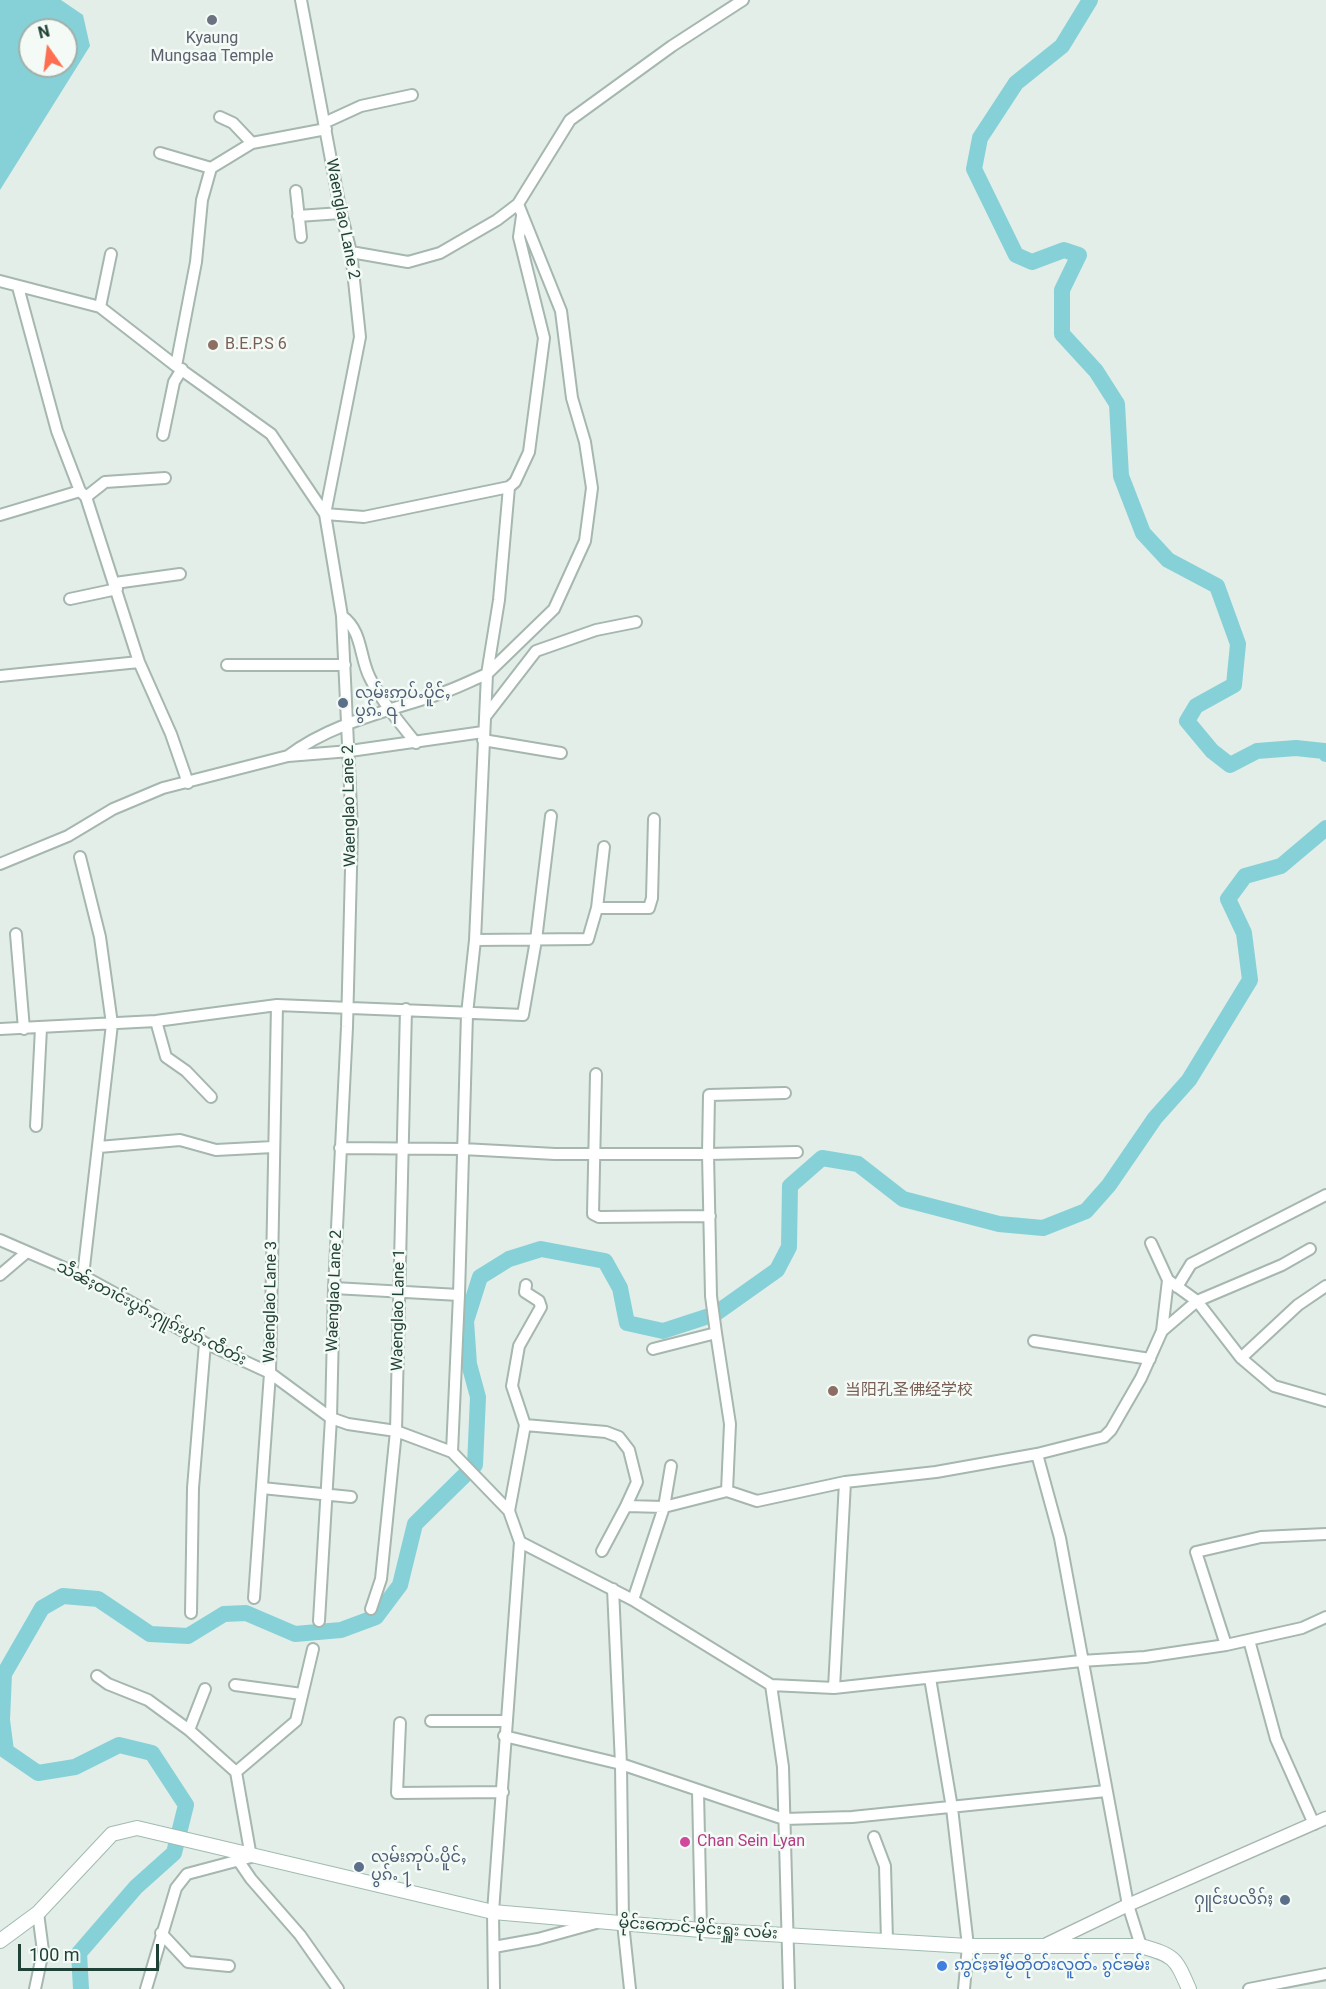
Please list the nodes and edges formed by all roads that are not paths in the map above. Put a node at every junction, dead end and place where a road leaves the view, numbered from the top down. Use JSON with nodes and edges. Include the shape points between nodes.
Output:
{"nodes":[{"id":1,"x":301,"y":0,"type":"edge"},
{"id":2,"x":742,"y":0,"type":"edge"},
{"id":3,"x":412,"y":95,"type":"dead end"},
{"id":4,"x":220,"y":117,"type":"dead end"},
{"id":5,"x":325,"y":126,"type":"junction"},
{"id":6,"x":252,"y":143,"type":"junction"},
{"id":7,"x":160,"y":153,"type":"dead end"},
{"id":8,"x":211,"y":168,"type":"junction"},
{"id":9,"x":296,"y":191,"type":"dead end"},
{"id":10,"x":520,"y":209,"type":"junction"},
{"id":11,"x":341,"y":213,"type":"junction"},
{"id":12,"x":298,"y":216,"type":"junction"},
{"id":13,"x":301,"y":237,"type":"dead end"},
{"id":14,"x":351,"y":252,"type":"junction"},
{"id":15,"x":111,"y":254,"type":"dead end"},
{"id":16,"x":0,"y":281,"type":"edge"},
{"id":17,"x":18,"y":287,"type":"junction"},
{"id":18,"x":100,"y":307,"type":"junction"},
{"id":19,"x":179,"y":368,"type":"junction"},
{"id":20,"x":163,"y":435,"type":"dead end"},
{"id":21,"x":165,"y":478,"type":"dead end"},
{"id":22,"x":509,"y":487,"type":"junction"},
{"id":23,"x":83,"y":494,"type":"junction"},
{"id":24,"x":325,"y":514,"type":"junction"},
{"id":25,"x":0,"y":515,"type":"edge"},
{"id":26,"x":180,"y":574,"type":"dead end"},
{"id":27,"x":116,"y":586,"type":"junction"},
{"id":28,"x":70,"y":599,"type":"dead end"},
{"id":29,"x":342,"y":616,"type":"junction"},
{"id":30,"x":636,"y":622,"type":"dead end"},
{"id":31,"x":140,"y":662,"type":"junction"},
{"id":32,"x":227,"y":665,"type":"dead end"},
{"id":33,"x":345,"y":665,"type":"junction"},
{"id":34,"x":487,"y":674,"type":"junction"},
{"id":35,"x":0,"y":676,"type":"edge"},
{"id":36,"x":389,"y":710,"type":"junction"},
{"id":37,"x":485,"y":717,"type":"junction"},
{"id":38,"x":348,"y":723,"type":"junction"},
{"id":39,"x":483,"y":736,"type":"junction"},
{"id":40,"x":416,"y":743,"type":"junction"},
{"id":41,"x":350,"y":751,"type":"junction"},
{"id":42,"x":561,"y":753,"type":"dead end"},
{"id":43,"x":288,"y":756,"type":"junction"},
{"id":44,"x":188,"y":783,"type":"junction"},
{"id":45,"x":551,"y":816,"type":"dead end"},
{"id":46,"x":654,"y":819,"type":"dead end"},
{"id":47,"x":604,"y":847,"type":"dead end"},
{"id":48,"x":80,"y":857,"type":"dead end"},
{"id":49,"x":0,"y":864,"type":"edge"},
{"id":50,"x":597,"y":908,"type":"junction"},
{"id":51,"x":16,"y":934,"type":"dead end"},
{"id":52,"x":475,"y":940,"type":"junction"},
{"id":53,"x":536,"y":940,"type":"junction"},
{"id":54,"x":277,"y":1005,"type":"junction"},
{"id":55,"x":348,"y":1007,"type":"junction"},
{"id":56,"x":406,"y":1009,"type":"junction"},
{"id":57,"x":467,"y":1014,"type":"junction"},
{"id":58,"x":156,"y":1021,"type":"junction"},
{"id":59,"x":112,"y":1024,"type":"junction"},
{"id":60,"x":40,"y":1028,"type":"junction"},
{"id":61,"x":0,"y":1029,"type":"edge"},
{"id":62,"x":24,"y":1029,"type":"junction"},
{"id":63,"x":596,"y":1074,"type":"dead end"},
{"id":64,"x":785,"y":1093,"type":"dead end"},
{"id":65,"x":211,"y":1097,"type":"dead end"},
{"id":66,"x":36,"y":1126,"type":"dead end"},
{"id":67,"x":99,"y":1147,"type":"junction"},
{"id":68,"x":273,"y":1147,"type":"junction"},
{"id":69,"x":340,"y":1148,"type":"junction"},
{"id":70,"x":403,"y":1149,"type":"junction"},
{"id":71,"x":463,"y":1149,"type":"junction"},
{"id":72,"x":797,"y":1152,"type":"dead end"},
{"id":73,"x":594,"y":1154,"type":"junction"},
{"id":74,"x":708,"y":1154,"type":"junction"},
{"id":75,"x":1326,"y":1195,"type":"edge"},
{"id":76,"x":710,"y":1216,"type":"junction"},
{"id":77,"x":0,"y":1240,"type":"edge"},
{"id":78,"x":1151,"y":1243,"type":"dead end"},
{"id":79,"x":1310,"y":1249,"type":"dead end"},
{"id":80,"x":27,"y":1252,"type":"junction"},
{"id":81,"x":0,"y":1275,"type":"edge"},
{"id":82,"x":83,"y":1276,"type":"junction"},
{"id":83,"x":1173,"y":1283,"type":"junction"},
{"id":84,"x":526,"y":1285,"type":"dead end"},
{"id":85,"x":1326,"y":1286,"type":"edge"},
{"id":86,"x":334,"y":1288,"type":"junction"},
{"id":87,"x":399,"y":1292,"type":"junction"},
{"id":88,"x":459,"y":1295,"type":"junction"},
{"id":89,"x":1197,"y":1301,"type":"junction"},
{"id":90,"x":1162,"y":1331,"type":"junction"},
{"id":91,"x":716,"y":1334,"type":"junction"},
{"id":92,"x":1034,"y":1341,"type":"dead end"},
{"id":93,"x":205,"y":1343,"type":"junction"},
{"id":94,"x":653,"y":1349,"type":"dead end"},
{"id":95,"x":1241,"y":1358,"type":"junction"},
{"id":96,"x":1150,"y":1359,"type":"junction"},
{"id":97,"x":270,"y":1373,"type":"junction"},
{"id":98,"x":1326,"y":1401,"type":"edge"},
{"id":99,"x":331,"y":1418,"type":"junction"},
{"id":100,"x":525,"y":1425,"type":"junction"},
{"id":101,"x":396,"y":1431,"type":"junction"},
{"id":102,"x":452,"y":1452,"type":"junction"},
{"id":103,"x":1037,"y":1454,"type":"junction"},
{"id":104,"x":671,"y":1466,"type":"dead end"},
{"id":105,"x":845,"y":1482,"type":"junction"},
{"id":106,"x":262,"y":1488,"type":"junction"},
{"id":107,"x":727,"y":1491,"type":"junction"},
{"id":108,"x":327,"y":1495,"type":"junction"},
{"id":109,"x":351,"y":1497,"type":"dead end"},
{"id":110,"x":626,"y":1506,"type":"junction"},
{"id":111,"x":664,"y":1507,"type":"junction"},
{"id":112,"x":509,"y":1510,"type":"junction"},
{"id":113,"x":1326,"y":1534,"type":"edge"},
{"id":114,"x":520,"y":1542,"type":"junction"},
{"id":115,"x":602,"y":1551,"type":"dead end"},
{"id":116,"x":613,"y":1589,"type":"junction"},
{"id":117,"x":254,"y":1598,"type":"dead end"},
{"id":118,"x":633,"y":1600,"type":"junction"},
{"id":119,"x":371,"y":1609,"type":"dead end"},
{"id":120,"x":191,"y":1613,"type":"dead end"},
{"id":121,"x":1326,"y":1617,"type":"edge"},
{"id":122,"x":319,"y":1622,"type":"dead end"},
{"id":123,"x":1249,"y":1640,"type":"junction"},
{"id":124,"x":1226,"y":1645,"type":"junction"},
{"id":125,"x":313,"y":1649,"type":"dead end"},
{"id":126,"x":1081,"y":1661,"type":"junction"},
{"id":127,"x":97,"y":1676,"type":"dead end"},
{"id":128,"x":930,"y":1678,"type":"junction"},
{"id":129,"x":235,"y":1685,"type":"dead end"},
{"id":130,"x":771,"y":1685,"type":"junction"},
{"id":131,"x":834,"y":1688,"type":"junction"},
{"id":132,"x":205,"y":1689,"type":"dead end"},
{"id":133,"x":303,"y":1694,"type":"junction"},
{"id":134,"x":431,"y":1721,"type":"dead end"},
{"id":135,"x":505,"y":1721,"type":"junction"},
{"id":136,"x":400,"y":1723,"type":"dead end"},
{"id":137,"x":189,"y":1730,"type":"junction"},
{"id":138,"x":504,"y":1736,"type":"junction"},
{"id":139,"x":621,"y":1764,"type":"junction"},
{"id":140,"x":236,"y":1772,"type":"junction"},
{"id":141,"x":698,"y":1791,"type":"junction"},
{"id":142,"x":1106,"y":1791,"type":"junction"},
{"id":143,"x":503,"y":1792,"type":"junction"},
{"id":144,"x":952,"y":1808,"type":"junction"},
{"id":145,"x":1326,"y":1818,"type":"edge"},
{"id":146,"x":784,"y":1819,"type":"junction"},
{"id":147,"x":1314,"y":1824,"type":"junction"},
{"id":148,"x":874,"y":1837,"type":"dead end"},
{"id":149,"x":244,"y":1858,"type":"junction"},
{"id":150,"x":1128,"y":1905,"type":"junction"},
{"id":151,"x":493,"y":1912,"type":"junction"},
{"id":152,"x":38,"y":1913,"type":"junction"},
{"id":153,"x":596,"y":1923,"type":"junction"},
{"id":154,"x":623,"y":1923,"type":"junction"},
{"id":155,"x":701,"y":1930,"type":"junction"},
{"id":156,"x":161,"y":1933,"type":"junction"},
{"id":157,"x":787,"y":1936,"type":"junction"},
{"id":158,"x":0,"y":1941,"type":"edge"},
{"id":159,"x":887,"y":1941,"type":"junction"},
{"id":160,"x":1047,"y":1944,"type":"junction"},
{"id":161,"x":968,"y":1946,"type":"junction"},
{"id":162,"x":1141,"y":1946,"type":"junction"},
{"id":163,"x":494,"y":1947,"type":"junction"},
{"id":164,"x":229,"y":1966,"type":"dead end"},
{"id":165,"x":1326,"y":1974,"type":"edge"},
{"id":166,"x":35,"y":1989,"type":"edge"},
{"id":167,"x":146,"y":1989,"type":"edge"},
{"id":168,"x":338,"y":1989,"type":"edge"},
{"id":169,"x":494,"y":1989,"type":"edge"},
{"id":170,"x":630,"y":1989,"type":"edge"},
{"id":171,"x":789,"y":1989,"type":"edge"},
{"id":172,"x":964,"y":1989,"type":"edge"},
{"id":173,"x":1189,"y":1989,"type":"edge"},
{"id":174,"x":1249,"y":1989,"type":"edge"}],
"edges":[{"from":1,"to":5,"type":"street","name":"Waenglao Lane 2"},
{"from":2,"to":10,"type":"street","via":[[570,120]]},
{"from":3,"to":5,"type":"street","via":[[361,106]]},
{"from":4,"to":6,"type":"street","via":[[233,123]]},
{"from":5,"to":6,"type":"street"},
{"from":5,"to":11,"type":"street","name":"Waenglao Lane 2"},
{"from":6,"to":8,"type":"street"},
{"from":7,"to":8,"type":"street"},
{"from":8,"to":19,"type":"street","via":[[202,200]]},
{"from":9,"to":12,"type":"street"},
{"from":10,"to":14,"type":"street","via":[[440,253],[408,262]]},
{"from":10,"to":22,"type":"street","via":[[519,237],[544,338],[529,452]]},
{"from":10,"to":34,"type":"street","via":[[561,311],[572,398],[585,442],[592,488],[585,541],[554,609]]},
{"from":11,"to":12,"type":"street"},
{"from":11,"to":14,"type":"street","name":"Waenglao Lane 2"},
{"from":12,"to":13,"type":"street"},
{"from":14,"to":24,"type":"street","name":"Waenglao Lane 2","via":[[360,337]]},
{"from":15,"to":18,"type":"street"},
{"from":16,"to":17,"type":"street"},
{"from":17,"to":18,"type":"street"},
{"from":17,"to":23,"type":"street","via":[[57,431]]},
{"from":18,"to":19,"type":"street"},
{"from":19,"to":20,"type":"street"},
{"from":19,"to":24,"type":"street","via":[[271,434]]},
{"from":21,"to":23,"type":"street","via":[[105,482]]},
{"from":22,"to":24,"type":"street","via":[[364,517]]},
{"from":22,"to":34,"type":"street","via":[[499,600]]},
{"from":23,"to":25,"type":"street"},
{"from":23,"to":27,"type":"street"},
{"from":24,"to":29,"type":"street","name":"Waenglao Lane 2"},
{"from":26,"to":27,"type":"street"},
{"from":27,"to":28,"type":"street"},
{"from":27,"to":31,"type":"street"},
{"from":29,"to":33,"type":"street","name":"Waenglao Lane 2"},
{"from":29,"to":36,"type":"street","via":[[358,636],[369,676]]},
{"from":30,"to":37,"type":"street","via":[[596,630],[536,651]]},
{"from":31,"to":35,"type":"street"},
{"from":31,"to":44,"type":"street"},
{"from":32,"to":33,"type":"street"},
{"from":33,"to":38,"type":"street","name":"Waenglao Lane 2"},
{"from":34,"to":36,"type":"street"},
{"from":34,"to":37,"type":"street"},
{"from":36,"to":38,"type":"street"},
{"from":36,"to":40,"type":"street"},
{"from":37,"to":39,"type":"street"},
{"from":38,"to":41,"type":"street","name":"Waenglao Lane 2"},
{"from":38,"to":43,"type":"street"},
{"from":39,"to":40,"type":"street"},
{"from":39,"to":42,"type":"street"},
{"from":39,"to":52,"type":"street"},
{"from":40,"to":41,"type":"street"},
{"from":41,"to":43,"type":"street"},
{"from":41,"to":55,"type":"street","name":"Waenglao Lane 2"},
{"from":43,"to":44,"type":"street"},
{"from":44,"to":49,"type":"street","via":[[163,788],[113,809],[68,836]]},
{"from":45,"to":53,"type":"street"},
{"from":46,"to":50,"type":"street","via":[[649,908]]},
{"from":47,"to":50,"type":"street"},
{"from":48,"to":59,"type":"street","via":[[100,937]]},
{"from":50,"to":53,"type":"street","via":[[588,939]]},
{"from":51,"to":62,"type":"street"},
{"from":52,"to":53,"type":"street"},
{"from":52,"to":57,"type":"street"},
{"from":53,"to":57,"type":"street","via":[[523,1015]]},
{"from":54,"to":55,"type":"street"},
{"from":54,"to":58,"type":"street"},
{"from":54,"to":68,"type":"street","name":"Waenglao Lane 3"},
{"from":55,"to":56,"type":"street"},
{"from":55,"to":69,"type":"street","name":"Waenglao Lane 2"},
{"from":56,"to":57,"type":"street"},
{"from":56,"to":70,"type":"street","name":"Waenglao Lane 1"},
{"from":57,"to":71,"type":"street"},
{"from":58,"to":59,"type":"street"},
{"from":58,"to":65,"type":"street","via":[[166,1057]]},
{"from":59,"to":60,"type":"street"},
{"from":59,"to":67,"type":"street"},
{"from":60,"to":62,"type":"street"},
{"from":60,"to":66,"type":"street"},
{"from":61,"to":62,"type":"street"},
{"from":63,"to":73,"type":"street"},
{"from":64,"to":74,"type":"street","via":[[709,1095]]},
{"from":67,"to":68,"type":"street","via":[[180,1140],[216,1150]]},
{"from":67,"to":82,"type":"street"},
{"from":68,"to":97,"type":"street","name":"Waenglao Lane 3"},
{"from":69,"to":70,"type":"street"},
{"from":69,"to":86,"type":"street","name":"Waenglao Lane 2"},
{"from":70,"to":71,"type":"street"},
{"from":70,"to":87,"type":"street","name":"Waenglao Lane 1"},
{"from":71,"to":73,"type":"street"},
{"from":71,"to":88,"type":"street"},
{"from":72,"to":74,"type":"street"},
{"from":73,"to":74,"type":"street"},
{"from":73,"to":76,"type":"street","via":[[593,1214]]},
{"from":74,"to":76,"type":"street"},
{"from":75,"to":83,"type":"street","via":[[1191,1264]]},
{"from":76,"to":91,"type":"street","via":[[711,1296]]},
{"from":77,"to":80,"type":"street","name":"သဵၼ်ႈတၢင်းပွၵ်ႉႁူၵ်းပွၵ်ႉၸဵတ်း"},
{"from":78,"to":83,"type":"street"},
{"from":79,"to":89,"type":"street"},
{"from":80,"to":81,"type":"street"},
{"from":80,"to":82,"type":"street","name":"သဵၼ်ႈတၢင်းပွၵ်ႉႁူၵ်းပွၵ်ႉၸဵတ်း"},
{"from":82,"to":93,"type":"street","name":"သဵၼ်ႈတၢင်းပွၵ်ႉႁူၵ်းပွၵ်ႉၸဵတ်း"},
{"from":83,"to":89,"type":"street"},
{"from":83,"to":90,"type":"street"},
{"from":84,"to":100,"type":"street","via":[[525,1292],[541,1307],[519,1347],[512,1386]]},
{"from":85,"to":95,"type":"street","via":[[1298,1305]]},
{"from":86,"to":87,"type":"street"},
{"from":86,"to":99,"type":"street","name":"Waenglao Lane 2"},
{"from":87,"to":88,"type":"street"},
{"from":87,"to":101,"type":"street","name":"Waenglao Lane 1"},
{"from":88,"to":102,"type":"street"},
{"from":89,"to":90,"type":"street"},
{"from":89,"to":95,"type":"street"},
{"from":90,"to":96,"type":"street"},
{"from":91,"to":94,"type":"street"},
{"from":91,"to":107,"type":"street","via":[[730,1424]]},
{"from":92,"to":96,"type":"street"},
{"from":93,"to":97,"type":"street","name":"သဵၼ်ႈတၢင်းပွၵ်ႉႁူၵ်းပွၵ်ႉၸဵတ်း"},
{"from":93,"to":120,"type":"street","via":[[193,1488]]},
{"from":95,"to":98,"type":"street","via":[[1274,1386]]},
{"from":96,"to":103,"type":"street","via":[[1104,1437]]},
{"from":97,"to":99,"type":"street","name":"သဵၼ်ႈတၢင်းပွၵ်ႉႁူၵ်းပွၵ်ႉၸဵတ်း"},
{"from":97,"to":106,"type":"street","name":"Waenglao Lane 3"},
{"from":99,"to":101,"type":"street","name":"သဵၼ်ႈတၢင်းပွၵ်ႉႁူၵ်းပွၵ်ႉၸဵတ်း"},
{"from":99,"to":108,"type":"street","name":"Waenglao Lane 2"},
{"from":100,"to":110,"type":"street","via":[[606,1432],[620,1437],[637,1482]]},
{"from":100,"to":112,"type":"street"},
{"from":101,"to":102,"type":"street","name":"သဵၼ်ႈတၢင်းပွၵ်ႉႁူၵ်းပွၵ်ႉၸဵတ်း"},
{"from":101,"to":119,"type":"street","name":"Waenglao Lane 1","via":[[381,1580]]},
{"from":102,"to":112,"type":"street","name":"သဵၼ်ႈတၢင်းပွၵ်ႉႁူၵ်းပွၵ်ႉၸဵတ်း"},
{"from":103,"to":105,"type":"street","via":[[936,1472]]},
{"from":103,"to":126,"type":"street","via":[[1060,1538]]},
{"from":104,"to":111,"type":"street"},
{"from":105,"to":107,"type":"street","via":[[757,1500]]},
{"from":105,"to":131,"type":"street"},
{"from":106,"to":108,"type":"street"},
{"from":106,"to":117,"type":"street","name":"Waenglao Lane 3"},
{"from":107,"to":111,"type":"street"},
{"from":108,"to":109,"type":"street"},
{"from":108,"to":122,"type":"street","name":"Waenglao Lane 2"},
{"from":110,"to":111,"type":"street"},
{"from":110,"to":115,"type":"street"},
{"from":111,"to":118,"type":"street"},
{"from":112,"to":114,"type":"street"},
{"from":113,"to":124,"type":"street","via":[[1261,1537],[1196,1552]]},
{"from":114,"to":116,"type":"street"},
{"from":114,"to":135,"type":"street"},
{"from":116,"to":118,"type":"street"},
{"from":116,"to":139,"type":"street"},
{"from":118,"to":130,"type":"street"},
{"from":121,"to":123,"type":"street","via":[[1302,1628]]},
{"from":123,"to":124,"type":"street"},
{"from":123,"to":147,"type":"street","via":[[1276,1738]]},
{"from":124,"to":126,"type":"street","via":[[1145,1657]]},
{"from":125,"to":133,"type":"street"},
{"from":126,"to":128,"type":"street"},
{"from":126,"to":142,"type":"street"},
{"from":127,"to":137,"type":"street","via":[[148,1700]]},
{"from":128,"to":131,"type":"street"},
{"from":128,"to":144,"type":"street"},
{"from":129,"to":133,"type":"street"},
{"from":130,"to":131,"type":"street"},
{"from":130,"to":146,"type":"street","via":[[783,1767]]},
{"from":132,"to":137,"type":"street"},
{"from":133,"to":140,"type":"street","via":[[296,1721]]},
{"from":134,"to":135,"type":"street"},
{"from":135,"to":138,"type":"street"},
{"from":136,"to":143,"type":"street","via":[[397,1793]]},
{"from":137,"to":140,"type":"street"},
{"from":138,"to":139,"type":"street"},
{"from":138,"to":143,"type":"street"},
{"from":139,"to":141,"type":"street"},
{"from":139,"to":154,"type":"street"},
{"from":140,"to":149,"type":"street"},
{"from":141,"to":146,"type":"street"},
{"from":141,"to":155,"type":"street"},
{"from":142,"to":144,"type":"street"},
{"from":142,"to":150,"type":"street"},
{"from":143,"to":151,"type":"street"},
{"from":144,"to":146,"type":"street"},
{"from":144,"to":161,"type":"street"},
{"from":145,"to":147,"type":"street"},
{"from":146,"to":157,"type":"street"},
{"from":147,"to":150,"type":"street"},
{"from":148,"to":159,"type":"street","via":[[885,1866]]},
{"from":149,"to":151,"type":"main road","name":"မိုင်းကောင်-မိုင်းရှူး လမ်း"},
{"from":149,"to":152,"type":"main road","name":"မိုင်းကောင်-မိုင်းရှူး လမ်း","via":[[137,1828],[111,1834]]},
{"from":149,"to":156,"type":"street","via":[[187,1874],[176,1888]]},
{"from":149,"to":168,"type":"street","via":[[251,1879],[300,1935]]},
{"from":150,"to":160,"type":"street"},
{"from":150,"to":162,"type":"street"},
{"from":151,"to":153,"type":"main road","name":"မိုင်းကောင်-မိုင်းရှူး လမ်း"},
{"from":151,"to":163,"type":"street"},
{"from":152,"to":158,"type":"main road","name":"မိုင်းကောင်-မိုင်းရှူး လမ်း"},
{"from":152,"to":166,"type":"street","via":[[43,1951]]},
{"from":153,"to":154,"type":"main road","name":"မိုင်းကောင်-မိုင်းရှူး လမ်း"},
{"from":153,"to":163,"type":"street"},
{"from":154,"to":155,"type":"main road","name":"မိုင်းကောင်-မိုင်းရှူး လမ်း"},
{"from":154,"to":170,"type":"street"},
{"from":155,"to":157,"type":"main road","name":"မိုင်းကောင်-မိုင်းရှူး လမ်း"},
{"from":156,"to":164,"type":"street","via":[[188,1962]]},
{"from":156,"to":167,"type":"street"},
{"from":157,"to":159,"type":"main road","name":"မိုင်းကောင်-မိုင်းရှူး လမ်း"},
{"from":157,"to":171,"type":"street"},
{"from":159,"to":161,"type":"main road","name":"မိုင်းကောင်-မိုင်းရှူး လမ်း"},
{"from":160,"to":161,"type":"main road","name":"မိုင်းကောင်-မိုင်းရှူး လမ်း"},
{"from":160,"to":162,"type":"main road","name":"မိုင်းကောင်-မိုင်းရှူး လမ်း"},
{"from":161,"to":172,"type":"street"},
{"from":162,"to":173,"type":"main road","name":"မိုင်းကောင်-မိုင်းရှူး လမ်း","via":[[1177,1961]]},
{"from":163,"to":169,"type":"street"},
{"from":165,"to":174,"type":"street"}]}
